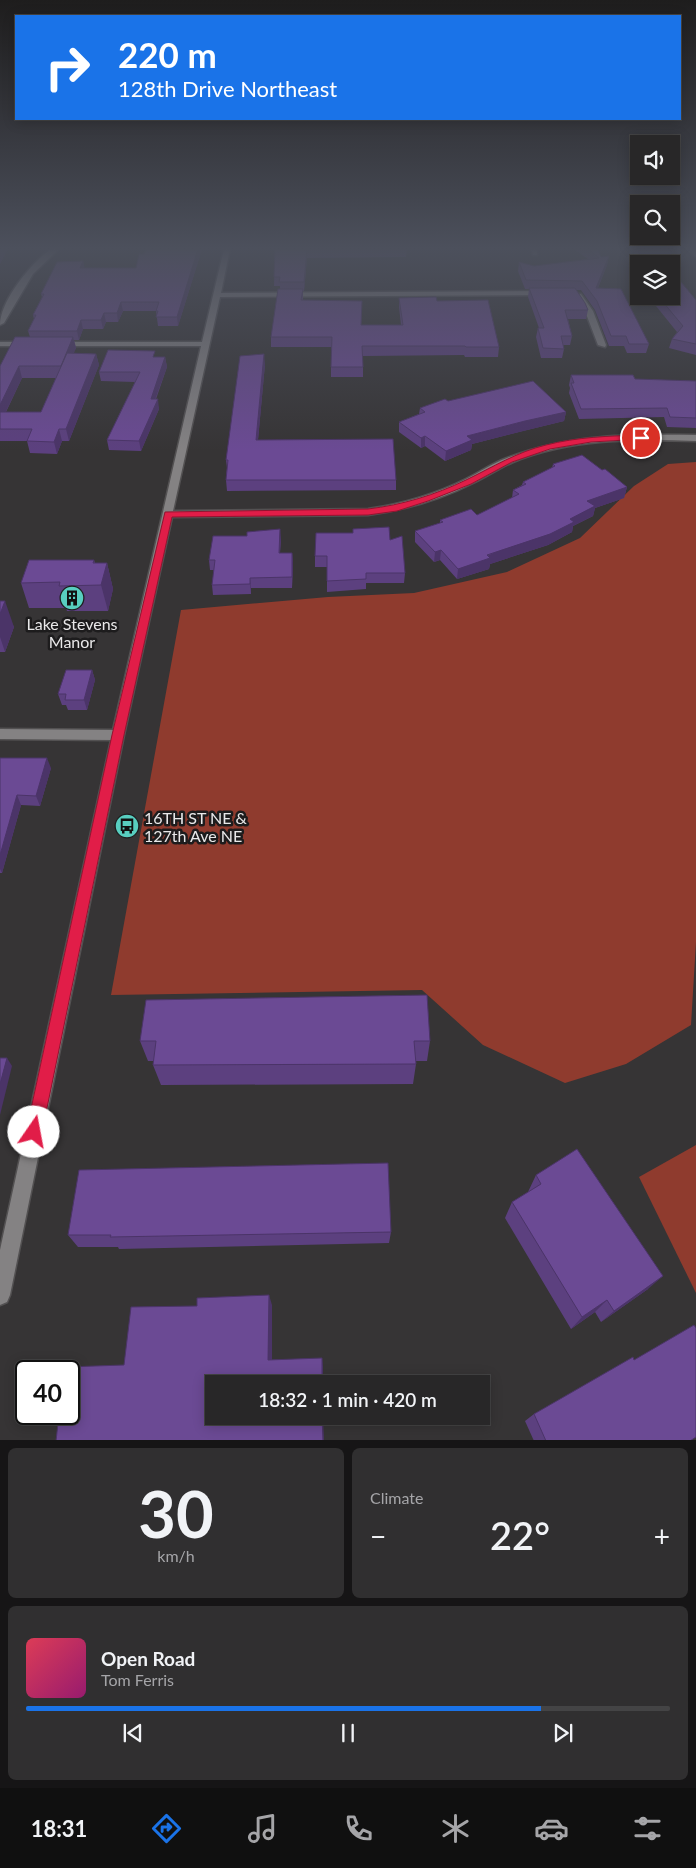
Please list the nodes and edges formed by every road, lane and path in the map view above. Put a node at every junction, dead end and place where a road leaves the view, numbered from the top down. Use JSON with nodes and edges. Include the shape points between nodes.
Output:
{"nodes":[{"id":1,"x":213,"y":316,"type":"edge"},
{"id":2,"x":591,"y":316,"type":"edge"},
{"id":3,"x":0,"y":344,"type":"edge"},
{"id":4,"x":42,"y":344,"type":"edge"},
{"id":5,"x":51,"y":344,"type":"edge"},
{"id":6,"x":206,"y":344,"type":"junction"},
{"id":7,"x":602,"y":345,"type":"dead end"},
{"id":8,"x":696,"y":438,"type":"edge"},
{"id":9,"x":168,"y":514,"type":"junction"},
{"id":10,"x":0,"y":734,"type":"edge"},
{"id":11,"x":118,"y":735,"type":"junction"},
{"id":12,"x":0,"y":1295,"type":"edge"}],
"edges":[{"from":1,"to":6,"type":"street"},
{"from":2,"to":7,"type":"street"},
{"from":3,"to":4,"type":"street"},
{"from":5,"to":6,"type":"street"},
{"from":6,"to":9,"type":"street"},
{"from":8,"to":9,"type":"street","via":[[591,440],[548,447],[509,460],[468,482],[397,508],[368,512]]},
{"from":9,"to":11,"type":"street"},
{"from":10,"to":11,"type":"street"},
{"from":11,"to":12,"type":"street"}]}
